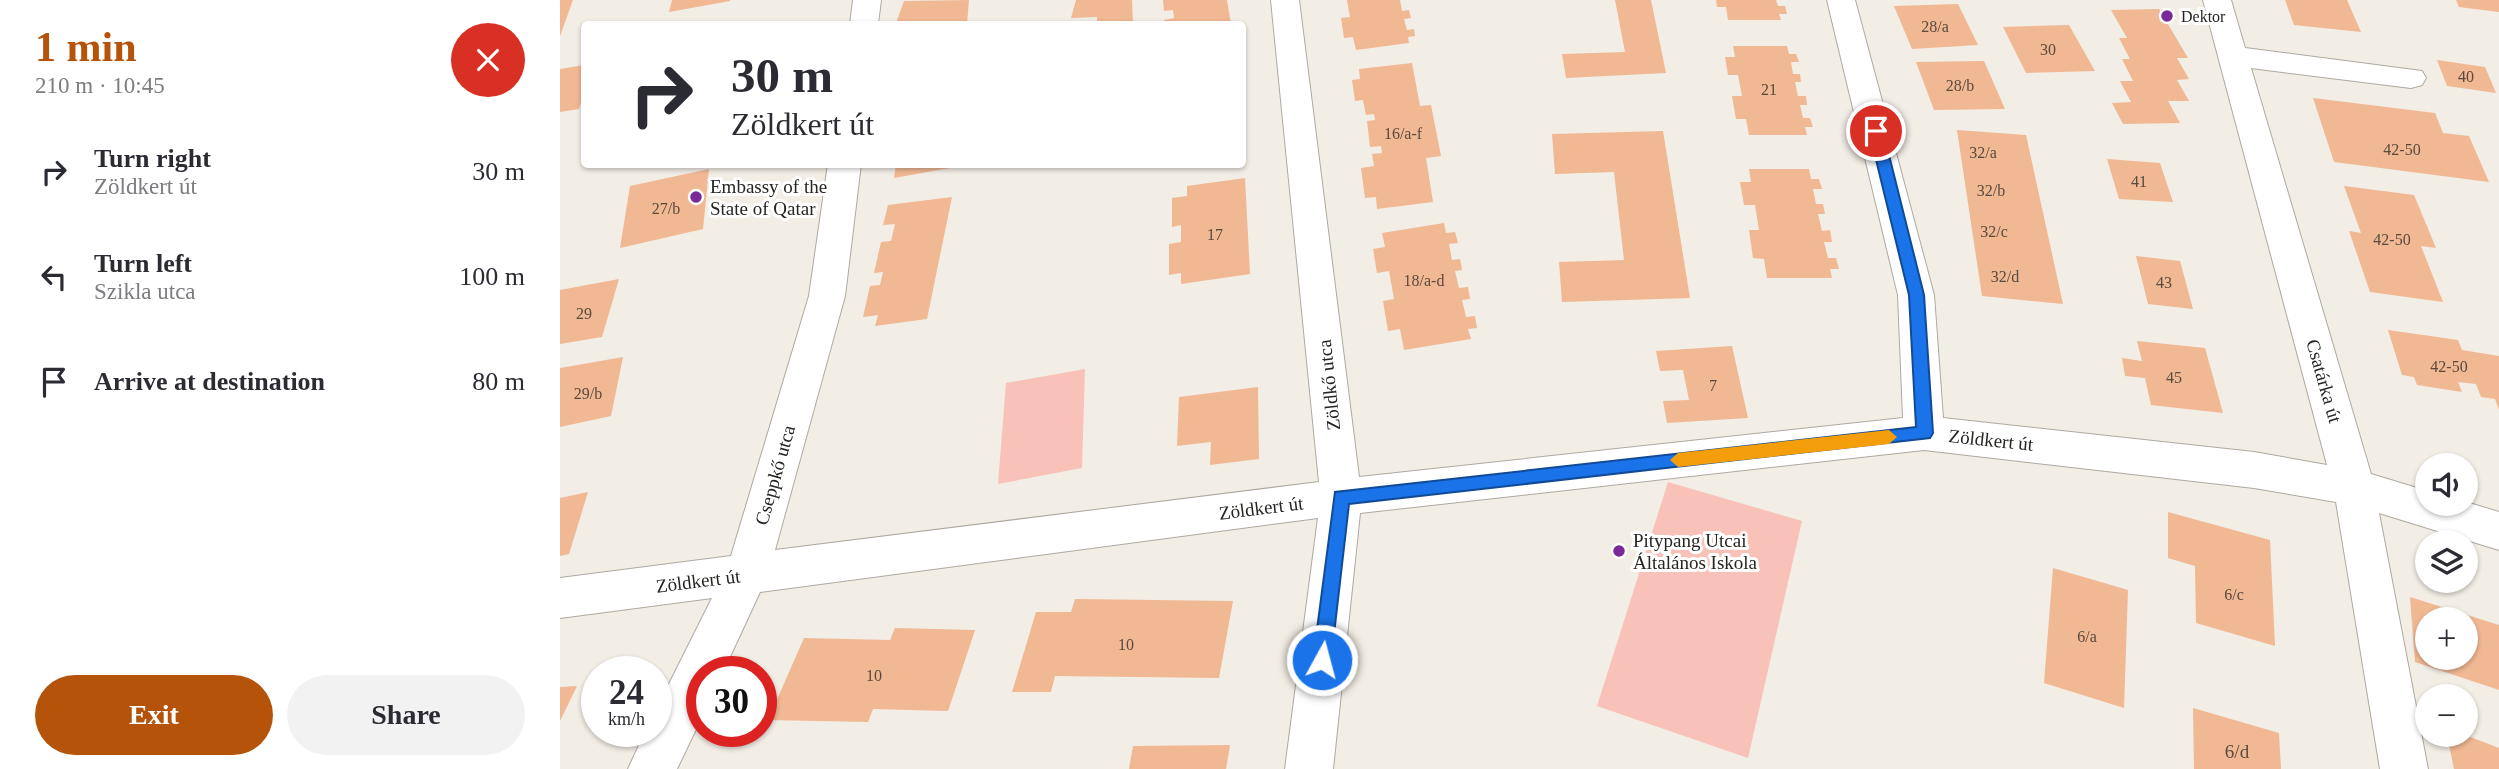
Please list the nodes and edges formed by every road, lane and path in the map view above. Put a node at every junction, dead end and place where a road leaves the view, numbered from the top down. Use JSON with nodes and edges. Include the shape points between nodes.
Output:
{"nodes":[{"id":1,"x":867,"y":0,"type":"edge"},
{"id":2,"x":1285,"y":0,"type":"edge"},
{"id":3,"x":1840,"y":0,"type":"edge"},
{"id":4,"x":2217,"y":0,"type":"edge"},
{"id":5,"x":864,"y":21,"type":"edge"},
{"id":6,"x":2233,"y":56,"type":"junction"},
{"id":7,"x":2411,"y":78,"type":"dead end"},
{"id":8,"x":844,"y":168,"type":"edge"},
{"id":9,"x":1924,"y":433,"type":"junction"},
{"id":10,"x":2354,"y":487,"type":"junction"},
{"id":11,"x":1341,"y":497,"type":"junction"},
{"id":12,"x":2499,"y":531,"type":"edge"},
{"id":13,"x":747,"y":575,"type":"junction"},
{"id":14,"x":560,"y":598,"type":"edge"},
{"id":15,"x":652,"y":769,"type":"edge"},
{"id":16,"x":1309,"y":769,"type":"edge"},
{"id":17,"x":2404,"y":769,"type":"edge"}],
"edges":[{"from":1,"to":5,"type":"street"},
{"from":2,"to":11,"type":"street","name":"Zöldkő utca"},
{"from":3,"to":9,"type":"street","via":[[1916,295]]},
{"from":4,"to":6,"type":"street","name":"Csatárka út"},
{"from":6,"to":7,"type":"street"},
{"from":6,"to":10,"type":"street","name":"Csatárka út"},
{"from":8,"to":13,"type":"street","name":"Cseppkő utca","via":[[827,296]]},
{"from":9,"to":10,"type":"street","name":"Zöldkert út","via":[[2254,470]]},
{"from":9,"to":11,"type":"street","name":"Zöldkert út"},
{"from":10,"to":12,"type":"street","name":"Zöldkert út"},
{"from":10,"to":17,"type":"street","name":"Csatárka út"},
{"from":11,"to":13,"type":"street","name":"Zöldkert út"},
{"from":11,"to":16,"type":"street","name":"Zöldkő utca"},
{"from":13,"to":14,"type":"street","name":"Zöldkert út"},
{"from":13,"to":15,"type":"street","name":"Cseppkő utca"}]}
